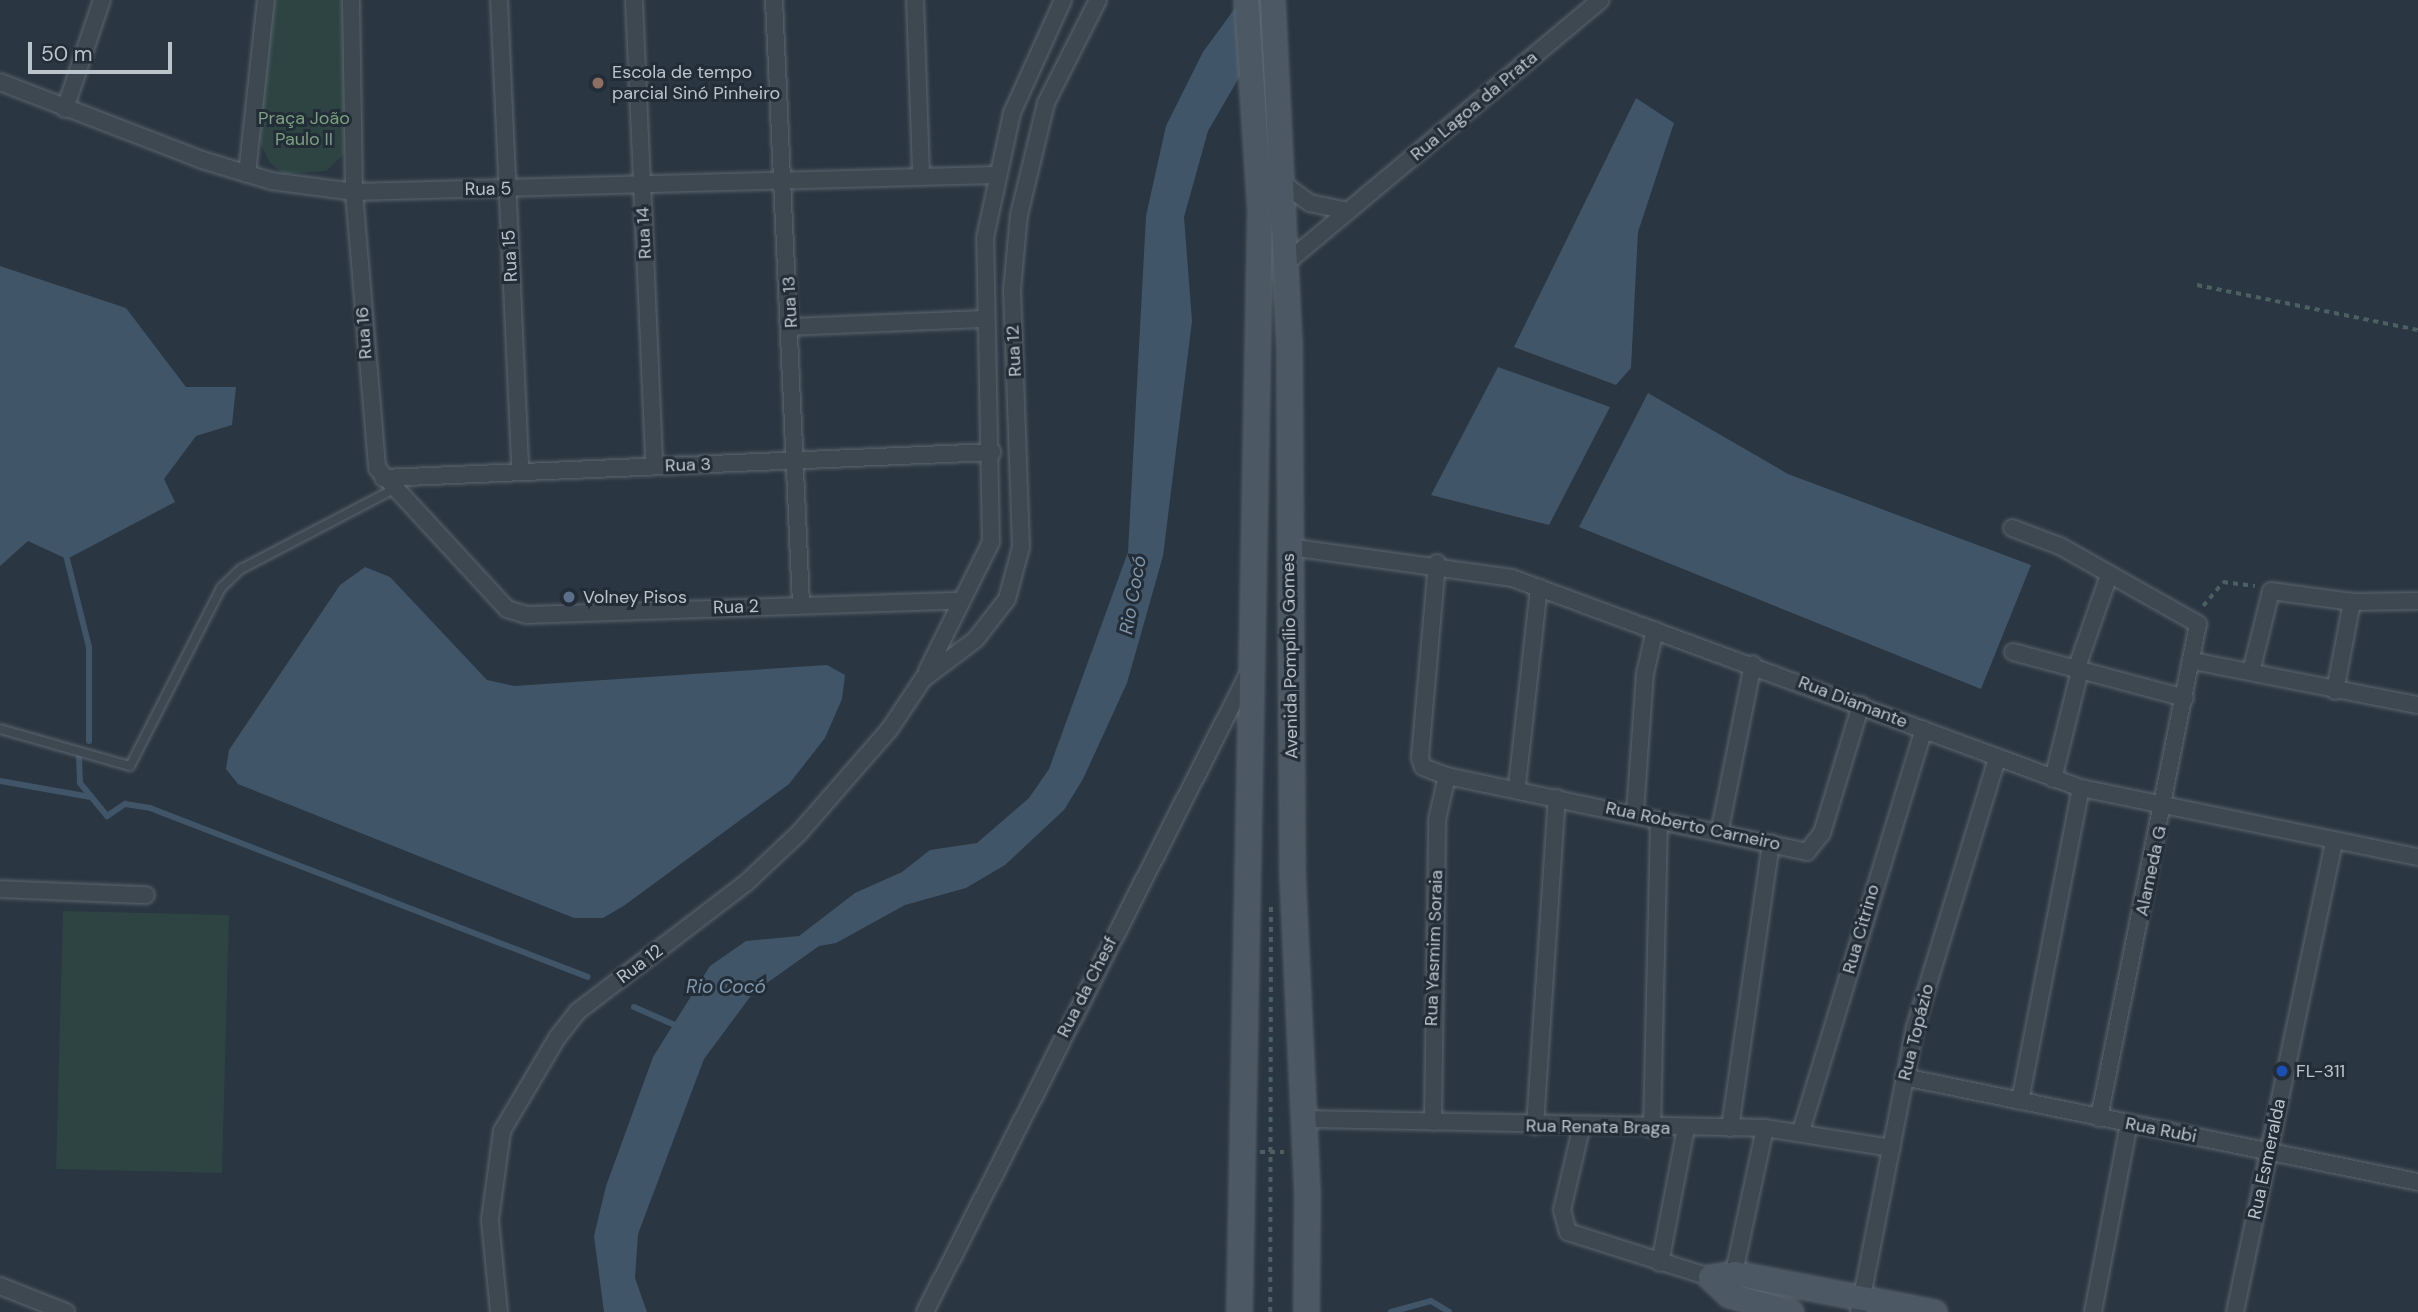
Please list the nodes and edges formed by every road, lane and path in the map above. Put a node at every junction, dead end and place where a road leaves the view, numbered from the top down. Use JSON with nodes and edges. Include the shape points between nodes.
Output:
{"nodes":[{"id":1,"x":102,"y":0,"type":"edge"},
{"id":2,"x":266,"y":0,"type":"edge"},
{"id":3,"x":351,"y":0,"type":"edge"},
{"id":4,"x":499,"y":0,"type":"edge"},
{"id":5,"x":634,"y":0,"type":"edge"},
{"id":6,"x":774,"y":0,"type":"edge"},
{"id":7,"x":915,"y":0,"type":"edge"},
{"id":8,"x":1062,"y":0,"type":"edge"},
{"id":9,"x":1097,"y":0,"type":"edge"},
{"id":10,"x":1246,"y":0,"type":"edge"},
{"id":11,"x":1272,"y":0,"type":"edge"},
{"id":12,"x":1600,"y":0,"type":"edge"},
{"id":13,"x":0,"y":82,"type":"edge"},
{"id":14,"x":65,"y":109,"type":"junction"},
{"id":15,"x":247,"y":174,"type":"junction"},
{"id":16,"x":995,"y":175,"type":"junction"},
{"id":17,"x":921,"y":176,"type":"junction"},
{"id":18,"x":642,"y":181,"type":"junction"},
{"id":19,"x":784,"y":182,"type":"junction"},
{"id":20,"x":1285,"y":185,"type":"junction"},
{"id":21,"x":506,"y":190,"type":"junction"},
{"id":22,"x":354,"y":192,"type":"junction"},
{"id":23,"x":1347,"y":211,"type":"junction"},
{"id":24,"x":1286,"y":263,"type":"junction"},
{"id":25,"x":2197,"y":285,"type":"dead end"},
{"id":26,"x":986,"y":319,"type":"junction"},
{"id":27,"x":792,"y":327,"type":"junction"},
{"id":28,"x":2418,"y":330,"type":"edge"},
{"id":29,"x":992,"y":452,"type":"junction"},
{"id":30,"x":796,"y":461,"type":"junction"},
{"id":31,"x":654,"y":466,"type":"junction"},
{"id":32,"x":520,"y":470,"type":"junction"},
{"id":33,"x":388,"y":484,"type":"junction"},
{"id":34,"x":2012,"y":528,"type":"dead end"},
{"id":35,"x":1289,"y":547,"type":"junction"},
{"id":36,"x":1437,"y":563,"type":"junction"},
{"id":37,"x":2109,"y":575,"type":"junction"},
{"id":38,"x":1539,"y":587,"type":"junction"},
{"id":39,"x":2271,"y":591,"type":"junction"},
{"id":40,"x":960,"y":601,"type":"junction"},
{"id":41,"x":2418,"y":601,"type":"edge"},
{"id":42,"x":2353,"y":602,"type":"junction"},
{"id":43,"x":801,"y":604,"type":"junction"},
{"id":44,"x":2197,"y":624,"type":"junction"},
{"id":45,"x":1655,"y":630,"type":"junction"},
{"id":46,"x":2013,"y":652,"type":"dead end"},
{"id":47,"x":2193,"y":660,"type":"junction"},
{"id":48,"x":1253,"y":664,"type":"junction"},
{"id":49,"x":1753,"y":664,"type":"junction"},
{"id":50,"x":2078,"y":671,"type":"junction"},
{"id":51,"x":2251,"y":672,"type":"junction"},
{"id":52,"x":923,"y":680,"type":"junction"},
{"id":53,"x":2335,"y":691,"type":"junction"},
{"id":54,"x":2185,"y":698,"type":"junction"},
{"id":55,"x":1861,"y":705,"type":"junction"},
{"id":56,"x":2418,"y":705,"type":"edge"},
{"id":57,"x":0,"y":729,"type":"edge"},
{"id":58,"x":1924,"y":729,"type":"junction"},
{"id":59,"x":1997,"y":758,"type":"junction"},
{"id":60,"x":1447,"y":776,"type":"junction"},
{"id":61,"x":2053,"y":779,"type":"junction"},
{"id":62,"x":1517,"y":786,"type":"junction"},
{"id":63,"x":2081,"y":788,"type":"junction"},
{"id":64,"x":1556,"y":797,"type":"junction"},
{"id":65,"x":2165,"y":805,"type":"junction"},
{"id":66,"x":1635,"y":813,"type":"junction"},
{"id":67,"x":1659,"y":820,"type":"junction"},
{"id":68,"x":1720,"y":829,"type":"junction"},
{"id":69,"x":2334,"y":841,"type":"junction"},
{"id":70,"x":1771,"y":843,"type":"junction"},
{"id":71,"x":2418,"y":857,"type":"edge"},
{"id":72,"x":0,"y":889,"type":"edge"},
{"id":73,"x":146,"y":895,"type":"dead end"},
{"id":74,"x":1904,"y":1077,"type":"junction"},
{"id":75,"x":2020,"y":1101,"type":"junction"},
{"id":76,"x":2099,"y":1118,"type":"junction"},
{"id":77,"x":1303,"y":1119,"type":"junction"},
{"id":78,"x":1433,"y":1122,"type":"junction"},
{"id":79,"x":2129,"y":1124,"type":"junction"},
{"id":80,"x":1535,"y":1126,"type":"junction"},
{"id":81,"x":1686,"y":1128,"type":"junction"},
{"id":82,"x":1730,"y":1128,"type":"junction"},
{"id":83,"x":1765,"y":1128,"type":"junction"},
{"id":84,"x":1581,"y":1129,"type":"junction"},
{"id":85,"x":1652,"y":1129,"type":"junction"},
{"id":86,"x":1801,"y":1131,"type":"junction"},
{"id":87,"x":1891,"y":1148,"type":"junction"},
{"id":88,"x":2269,"y":1150,"type":"junction"},
{"id":89,"x":1241,"y":1152,"type":"junction"},
{"id":90,"x":1306,"y":1152,"type":"junction"},
{"id":91,"x":2418,"y":1182,"type":"edge"},
{"id":92,"x":1660,"y":1263,"type":"junction"},
{"id":93,"x":1710,"y":1277,"type":"joint"},
{"id":94,"x":1732,"y":1284,"type":"junction"},
{"id":95,"x":0,"y":1286,"type":"edge"},
{"id":96,"x":1861,"y":1306,"type":"edge"},
{"id":97,"x":1763,"y":1309,"type":"edge"},
{"id":98,"x":66,"y":1312,"type":"edge"},
{"id":99,"x":499,"y":1312,"type":"edge"},
{"id":100,"x":925,"y":1312,"type":"edge"},
{"id":101,"x":1239,"y":1312,"type":"edge"},
{"id":102,"x":1306,"y":1312,"type":"edge"},
{"id":103,"x":1791,"y":1312,"type":"edge"},
{"id":104,"x":1934,"y":1312,"type":"edge"},
{"id":105,"x":2093,"y":1312,"type":"edge"},
{"id":106,"x":2235,"y":1312,"type":"edge"}],
"edges":[{"from":1,"to":14,"type":"street"},
{"from":2,"to":15,"type":"street"},
{"from":3,"to":22,"type":"street","name":"Rua 16"},
{"from":4,"to":21,"type":"street","name":"Rua 15"},
{"from":5,"to":18,"type":"street","name":"Rua 14"},
{"from":6,"to":19,"type":"street","name":"Rua 13"},
{"from":7,"to":17,"type":"street"},
{"from":8,"to":16,"type":"street","name":"Rua 12","via":[[1027,70]]},
{"from":9,"to":52,"type":"street","name":"Rua 12","via":[[1046,103],[1019,215],[1012,290],[1018,569],[992,621]]},
{"from":10,"to":48,"type":"main road","name":"Avenida Pompílio Gomes","via":[[1260,210]]},
{"from":11,"to":20,"type":"main road","name":"Avenida Pompílio Gomes"},
{"from":12,"to":23,"type":"street","name":"Rua Lagoa da Prata"},
{"from":13,"to":14,"type":"street","name":"Rua 5"},
{"from":14,"to":15,"type":"street","name":"Rua 5"},
{"from":15,"to":22,"type":"street","name":"Rua 5"},
{"from":16,"to":17,"type":"street","name":"Rua 5"},
{"from":16,"to":26,"type":"street","name":"Rua 12","via":[[985,238]]},
{"from":17,"to":19,"type":"street","name":"Rua 5"},
{"from":18,"to":19,"type":"street","name":"Rua 5"},
{"from":18,"to":21,"type":"street","name":"Rua 5"},
{"from":18,"to":31,"type":"street","name":"Rua 14"},
{"from":19,"to":27,"type":"street","name":"Rua 13"},
{"from":20,"to":23,"type":"street","via":[[1310,203]]},
{"from":20,"to":24,"type":"main road","name":"Avenida Pompílio Gomes"},
{"from":21,"to":22,"type":"street","name":"Rua 5"},
{"from":21,"to":32,"type":"street","name":"Rua 15"},
{"from":22,"to":33,"type":"street","name":"Rua 16","via":[[371,427]]},
{"from":23,"to":24,"type":"street","name":"Rua Lagoa da Prata"},
{"from":24,"to":35,"type":"main road","name":"Avenida Pompílio Gomes"},
{"from":25,"to":28,"type":"path"},
{"from":26,"to":27,"type":"street"},
{"from":26,"to":29,"type":"street","name":"Rua 12"},
{"from":27,"to":30,"type":"street","name":"Rua 13"},
{"from":29,"to":30,"type":"street","name":"Rua 3"},
{"from":29,"to":40,"type":"street","name":"Rua 12","via":[[991,542]]},
{"from":30,"to":31,"type":"street","name":"Rua 3"},
{"from":30,"to":43,"type":"street","name":"Rua 13"},
{"from":31,"to":32,"type":"street","name":"Rua 3"},
{"from":32,"to":33,"type":"street","name":"Rua 3"},
{"from":33,"to":43,"type":"street","name":"Rua 2","via":[[512,613]]},
{"from":33,"to":57,"type":"lane","via":[[241,569],[221,588],[136,761],[122,765]]},
{"from":34,"to":37,"type":"street"},
{"from":35,"to":36,"type":"street","name":"Rua Diamante"},
{"from":35,"to":77,"type":"main road","name":"Avenida Pompílio Gomes","via":[[1292,874]]},
{"from":36,"to":38,"type":"street","name":"Rua Diamante"},
{"from":36,"to":60,"type":"street","name":"Rua Roberto Carneiro","via":[[1423,767]]},
{"from":37,"to":44,"type":"street"},
{"from":37,"to":50,"type":"street"},
{"from":38,"to":45,"type":"street","name":"Rua Diamante"},
{"from":38,"to":62,"type":"street"},
{"from":39,"to":42,"type":"street"},
{"from":39,"to":44,"type":"path","via":[[2242,582],[2215,585]]},
{"from":39,"to":51,"type":"street"},
{"from":40,"to":43,"type":"street","name":"Rua 2"},
{"from":40,"to":52,"type":"street","name":"Rua 12"},
{"from":41,"to":42,"type":"street"},
{"from":42,"to":53,"type":"street"},
{"from":44,"to":47,"type":"street","name":"Alameda G"},
{"from":45,"to":49,"type":"street","name":"Rua Diamante"},
{"from":45,"to":66,"type":"street","via":[[1645,674]]},
{"from":46,"to":50,"type":"street"},
{"from":47,"to":51,"type":"street"},
{"from":47,"to":54,"type":"street","name":"Alameda G"},
{"from":48,"to":89,"type":"main road","name":"Avenida Pompílio Gomes"},
{"from":48,"to":100,"type":"street","name":"Rua da Chesf"},
{"from":49,"to":55,"type":"street","name":"Rua Diamante"},
{"from":49,"to":68,"type":"street"},
{"from":50,"to":54,"type":"street"},
{"from":50,"to":61,"type":"street"},
{"from":51,"to":53,"type":"street"},
{"from":52,"to":99,"type":"street","name":"Rua 12","via":[[889,730],[799,833],[746,883],[577,1012],[541,1061],[502,1131],[490,1193]]},
{"from":53,"to":56,"type":"street"},
{"from":54,"to":65,"type":"street","name":"Alameda G"},
{"from":55,"to":58,"type":"street","name":"Rua Diamante"},
{"from":55,"to":70,"type":"street","name":"Rua Roberto Carneiro","via":[[1819,841],[1807,852]]},
{"from":58,"to":59,"type":"street","name":"Rua Diamante"},
{"from":58,"to":86,"type":"street","name":"Rua Citrino"},
{"from":59,"to":61,"type":"street","name":"Rua Diamante"},
{"from":59,"to":74,"type":"street","name":"Rua Topázio"},
{"from":60,"to":62,"type":"street","name":"Rua Roberto Carneiro"},
{"from":60,"to":78,"type":"street","name":"Rua Yasmim Soraia","via":[[1437,820]]},
{"from":61,"to":63,"type":"street","name":"Rua Diamante"},
{"from":62,"to":64,"type":"street","name":"Rua Roberto Carneiro"},
{"from":63,"to":65,"type":"street","name":"Rua Diamante"},
{"from":63,"to":75,"type":"street"},
{"from":64,"to":66,"type":"street","name":"Rua Roberto Carneiro"},
{"from":64,"to":80,"type":"street"},
{"from":65,"to":69,"type":"street","name":"Rua Diamante"},
{"from":65,"to":76,"type":"street","name":"Alameda G"},
{"from":66,"to":67,"type":"street","name":"Rua Roberto Carneiro"},
{"from":67,"to":68,"type":"street","name":"Rua Roberto Carneiro"},
{"from":67,"to":85,"type":"street"},
{"from":68,"to":70,"type":"street","name":"Rua Roberto Carneiro"},
{"from":69,"to":71,"type":"street","name":"Rua Diamante"},
{"from":69,"to":88,"type":"street","name":"Rua Esmeralda"},
{"from":70,"to":82,"type":"street"},
{"from":72,"to":73,"type":"street"},
{"from":74,"to":75,"type":"street","name":"Rua Rubi"},
{"from":74,"to":87,"type":"street","name":"Rua Topázio"},
{"from":75,"to":76,"type":"street","name":"Rua Rubi"},
{"from":76,"to":79,"type":"street","name":"Rua Rubi"},
{"from":77,"to":78,"type":"street","name":"Rua Renata Braga"},
{"from":77,"to":90,"type":"main road","name":"Avenida Pompílio Gomes"},
{"from":78,"to":80,"type":"street","name":"Rua Renata Braga"},
{"from":79,"to":88,"type":"street","name":"Rua Rubi"},
{"from":79,"to":105,"type":"street"},
{"from":80,"to":84,"type":"street","name":"Rua Renata Braga"},
{"from":81,"to":82,"type":"street","name":"Rua Renata Braga"},
{"from":81,"to":85,"type":"street","name":"Rua Renata Braga"},
{"from":81,"to":92,"type":"street"},
{"from":82,"to":83,"type":"street","name":"Rua Renata Braga"},
{"from":83,"to":86,"type":"street","name":"Rua Renata Braga"},
{"from":83,"to":94,"type":"street"},
{"from":84,"to":85,"type":"street","name":"Rua Renata Braga"},
{"from":84,"to":92,"type":"street","via":[[1562,1222],[1578,1240]]},
{"from":86,"to":87,"type":"street","name":"Rua Renata Braga"},
{"from":87,"to":96,"type":"street","name":"Rua Topázio"},
{"from":88,"to":91,"type":"street","name":"Rua Rubi"},
{"from":88,"to":106,"type":"street","name":"Rua Esmeralda"},
{"from":89,"to":90,"type":"path"},
{"from":89,"to":101,"type":"main road","name":"Avenida Pompílio Gomes"},
{"from":90,"to":102,"type":"main road","name":"Avenida Pompílio Gomes"},
{"from":92,"to":93,"type":"street"},
{"from":93,"to":94,"type":"main road"},
{"from":94,"to":96,"type":"main road"},
{"from":94,"to":97,"type":"main road"},
{"from":95,"to":98,"type":"street"},
{"from":96,"to":104,"type":"main road"},
{"from":97,"to":103,"type":"main road"}]}
